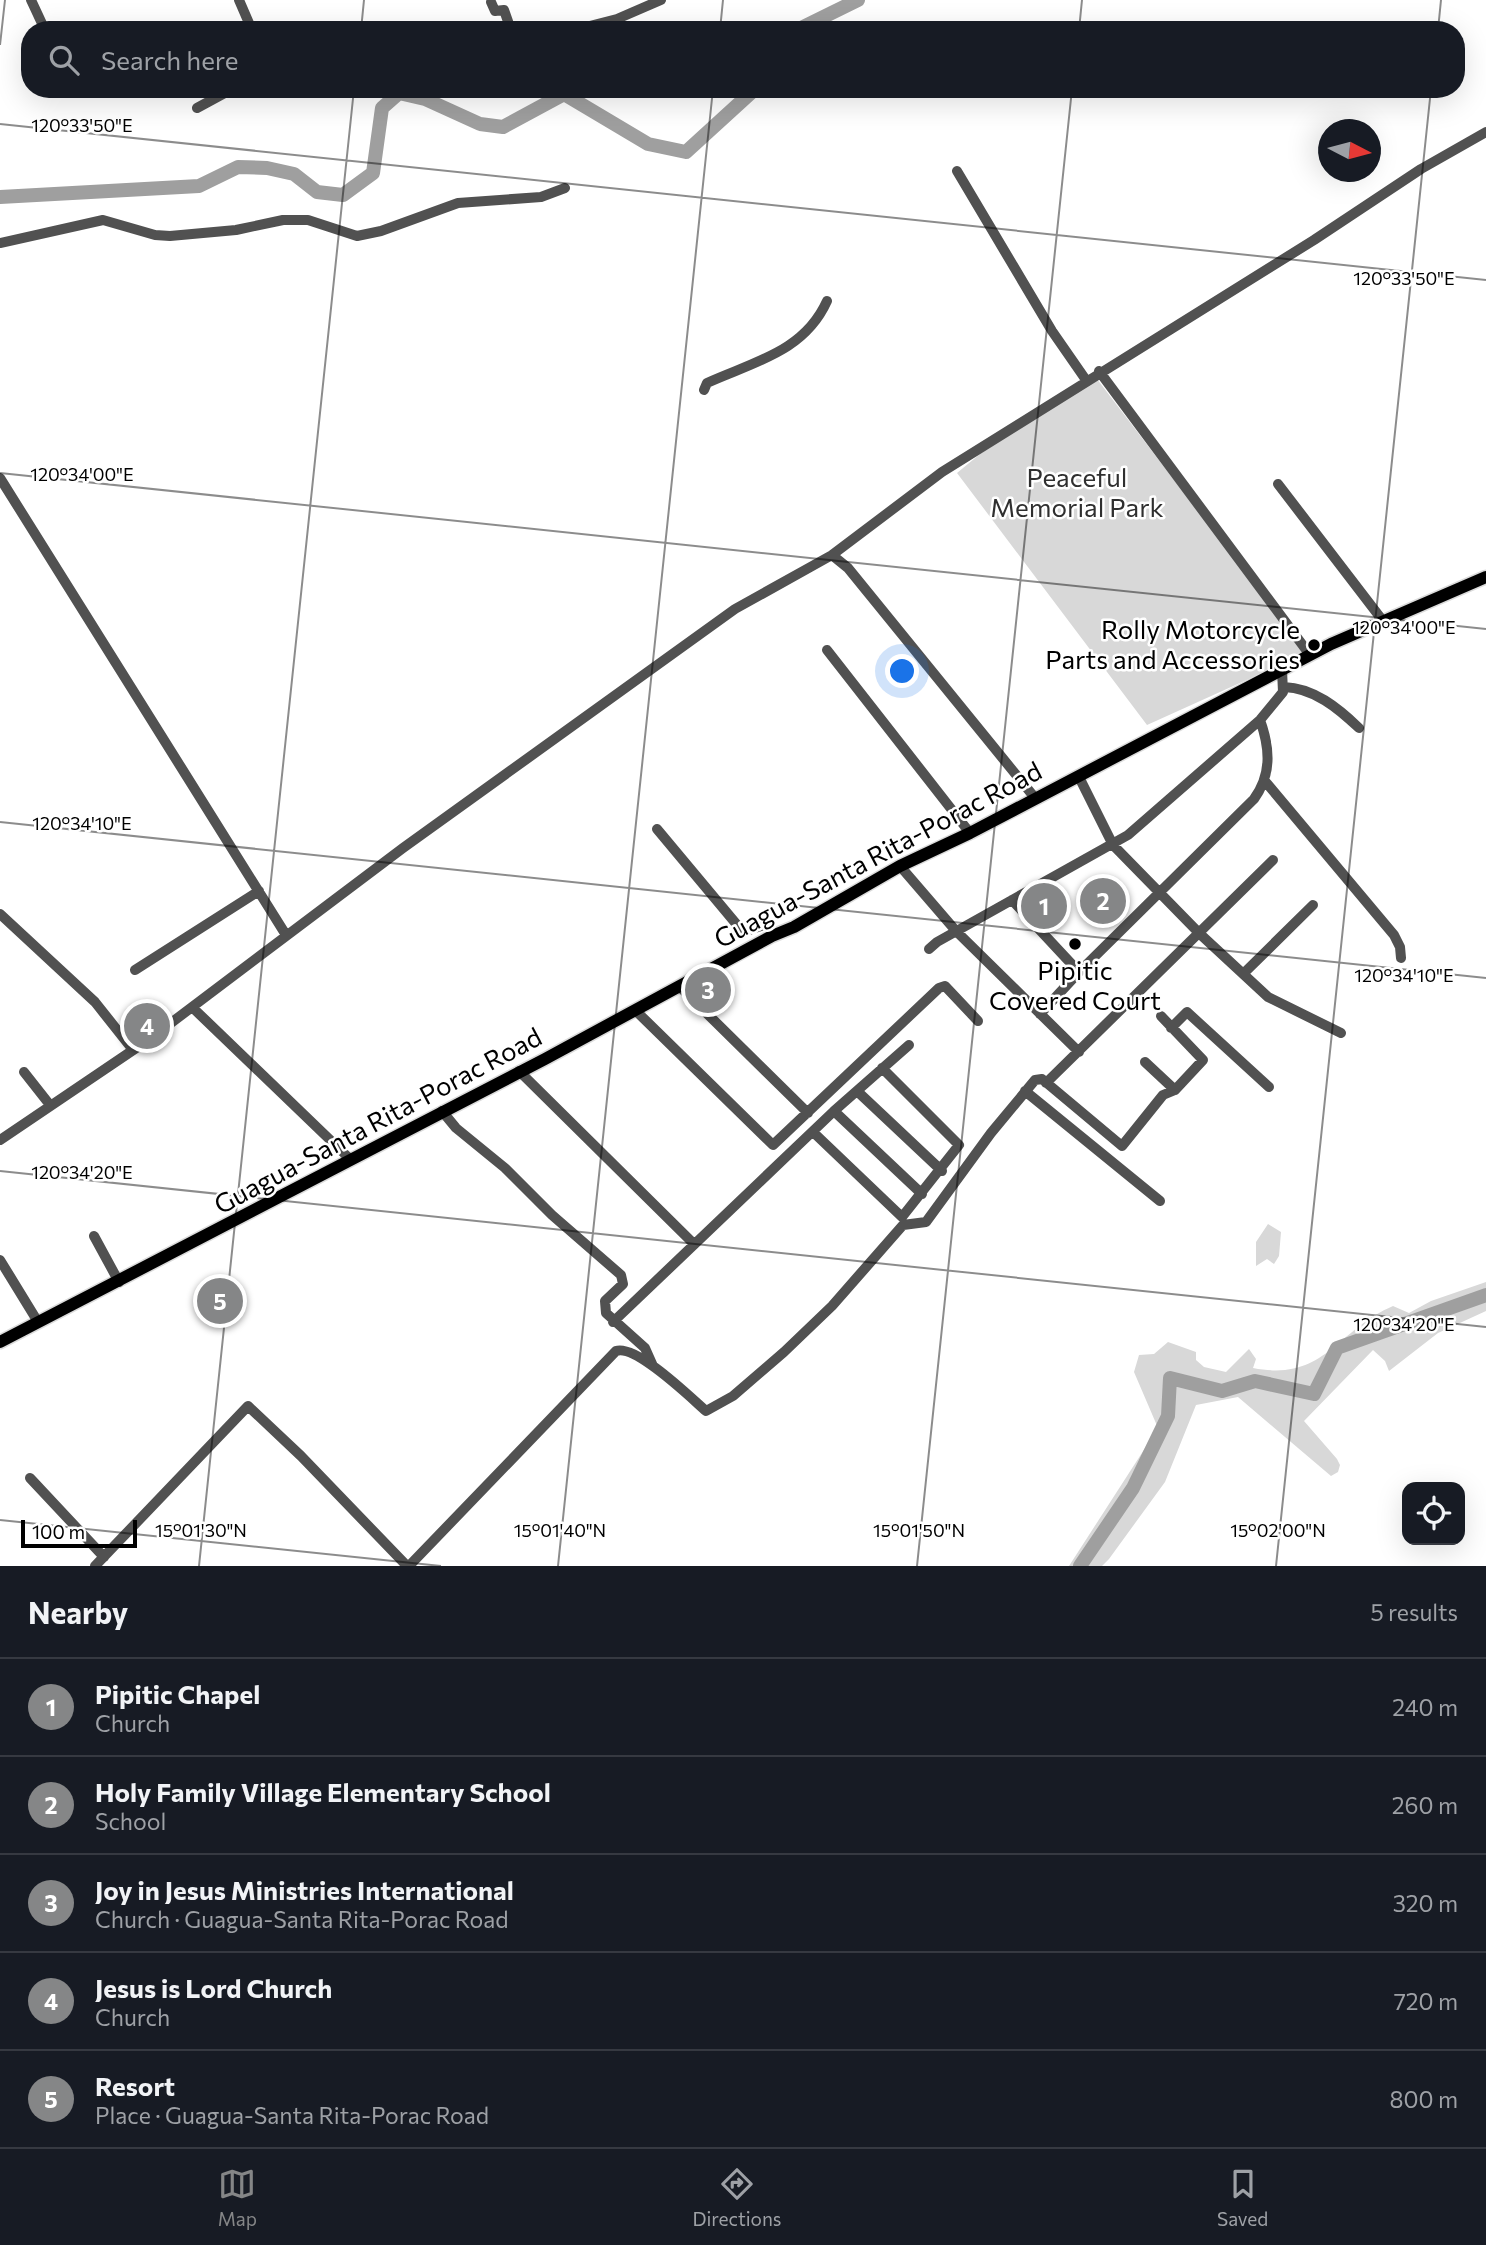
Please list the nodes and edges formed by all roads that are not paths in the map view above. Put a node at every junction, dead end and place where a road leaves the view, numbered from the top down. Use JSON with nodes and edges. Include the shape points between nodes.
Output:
{"nodes":[{"id":1,"x":31,"y":0,"type":"edge"},
{"id":2,"x":239,"y":0,"type":"edge"},
{"id":3,"x":661,"y":0,"type":"edge"},
{"id":4,"x":491,"y":2,"type":"edge"},
{"id":5,"x":41,"y":21,"type":"edge"},
{"id":6,"x":248,"y":21,"type":"edge"},
{"id":7,"x":508,"y":21,"type":"edge"},
{"id":8,"x":609,"y":21,"type":"edge"},
{"id":9,"x":215,"y":98,"type":"edge"},
{"id":10,"x":197,"y":108,"type":"dead end"},
{"id":11,"x":1486,"y":132,"type":"edge"},
{"id":12,"x":957,"y":171,"type":"dead end"},
{"id":13,"x":565,"y":188,"type":"dead end"},
{"id":14,"x":0,"y":243,"type":"edge"},
{"id":15,"x":827,"y":301,"type":"dead end"},
{"id":16,"x":1099,"y":371,"type":"junction"},
{"id":17,"x":1086,"y":380,"type":"junction"},
{"id":18,"x":704,"y":390,"type":"dead end"},
{"id":19,"x":0,"y":478,"type":"edge"},
{"id":20,"x":1278,"y":484,"type":"dead end"},
{"id":21,"x":832,"y":555,"type":"junction"},
{"id":22,"x":1486,"y":578,"type":"edge"},
{"id":23,"x":1383,"y":621,"type":"junction"},
{"id":24,"x":827,"y":650,"type":"dead end"},
{"id":25,"x":1310,"y":655,"type":"junction"},
{"id":26,"x":1282,"y":670,"type":"junction"},
{"id":27,"x":1284,"y":687,"type":"junction"},
{"id":28,"x":1260,"y":720,"type":"junction"},
{"id":29,"x":1359,"y":728,"type":"dead end"},
{"id":30,"x":1079,"y":777,"type":"junction"},
{"id":31,"x":1264,"y":780,"type":"junction"},
{"id":32,"x":1035,"y":798,"type":"junction"},
{"id":33,"x":657,"y":829,"type":"dead end"},
{"id":34,"x":970,"y":833,"type":"junction"},
{"id":35,"x":1113,"y":845,"type":"junction"},
{"id":36,"x":1273,"y":860,"type":"dead end"},
{"id":37,"x":900,"y":866,"type":"junction"},
{"id":38,"x":259,"y":891,"type":"junction"},
{"id":39,"x":1159,"y":892,"type":"junction"},
{"id":40,"x":1012,"y":900,"type":"junction"},
{"id":41,"x":1312,"y":905,"type":"dead end"},
{"id":42,"x":0,"y":914,"type":"edge"},
{"id":43,"x":767,"y":924,"type":"dead end"},
{"id":44,"x":957,"y":931,"type":"junction"},
{"id":45,"x":1200,"y":933,"type":"junction"},
{"id":46,"x":286,"y":935,"type":"junction"},
{"id":47,"x":929,"y":949,"type":"dead end"},
{"id":48,"x":1401,"y":958,"type":"dead end"},
{"id":49,"x":135,"y":970,"type":"dead end"},
{"id":50,"x":1079,"y":972,"type":"junction"},
{"id":51,"x":1243,"y":974,"type":"junction"},
{"id":52,"x":679,"y":986,"type":"junction"},
{"id":53,"x":193,"y":1008,"type":"junction"},
{"id":54,"x":635,"y":1010,"type":"junction"},
{"id":55,"x":1040,"y":1014,"type":"junction"},
{"id":56,"x":1160,"y":1016,"type":"dead end"},
{"id":57,"x":978,"y":1021,"type":"dead end"},
{"id":58,"x":1171,"y":1028,"type":"junction"},
{"id":59,"x":1342,"y":1033,"type":"dead end"},
{"id":60,"x":909,"y":1045,"type":"dead end"},
{"id":61,"x":133,"y":1050,"type":"junction"},
{"id":62,"x":1079,"y":1052,"type":"junction"},
{"id":63,"x":1145,"y":1062,"type":"dead end"},
{"id":64,"x":882,"y":1068,"type":"junction"},
{"id":65,"x":519,"y":1071,"type":"junction"},
{"id":66,"x":24,"y":1072,"type":"dead end"},
{"id":67,"x":1046,"y":1083,"type":"junction"},
{"id":68,"x":1269,"y":1087,"type":"dead end"},
{"id":69,"x":1175,"y":1090,"type":"junction"},
{"id":70,"x":857,"y":1091,"type":"junction"},
{"id":71,"x":1025,"y":1091,"type":"junction"},
{"id":72,"x":50,"y":1105,"type":"junction"},
{"id":73,"x":442,"y":1111,"type":"junction"},
{"id":74,"x":834,"y":1111,"type":"junction"},
{"id":75,"x":808,"y":1113,"type":"junction"},
{"id":76,"x":813,"y":1132,"type":"junction"},
{"id":77,"x":0,"y":1140,"type":"edge"},
{"id":78,"x":351,"y":1160,"type":"junction"},
{"id":79,"x":942,"y":1171,"type":"junction"},
{"id":80,"x":922,"y":1194,"type":"junction"},
{"id":81,"x":1160,"y":1201,"type":"dead end"},
{"id":82,"x":94,"y":1236,"type":"dead end"},
{"id":83,"x":694,"y":1244,"type":"junction"},
{"id":84,"x":0,"y":1260,"type":"edge"},
{"id":85,"x":120,"y":1282,"type":"junction"},
{"id":86,"x":38,"y":1322,"type":"junction"},
{"id":87,"x":613,"y":1322,"type":"junction"},
{"id":88,"x":635,"y":1339,"type":"junction"},
{"id":89,"x":0,"y":1342,"type":"edge"},
{"id":90,"x":629,"y":1353,"type":"junction"},
{"id":91,"x":654,"y":1366,"type":"junction"},
{"id":92,"x":30,"y":1478,"type":"dead end"},
{"id":93,"x":104,"y":1557,"type":"junction"},
{"id":94,"x":95,"y":1566,"type":"edge"},
{"id":95,"x":408,"y":1566,"type":"edge"}],
"edges":[{"from":1,"to":5,"type":"street"},
{"from":2,"to":6,"type":"street"},
{"from":3,"to":8,"type":"street"},
{"from":4,"to":7,"type":"street","via":[[495,11],[504,10]]},
{"from":9,"to":10,"type":"street"},
{"from":11,"to":16,"type":"street"},
{"from":12,"to":17,"type":"street"},
{"from":13,"to":14,"type":"street","via":[[541,197],[458,203],[357,236],[308,220],[170,236],[103,220]]},
{"from":15,"to":18,"type":"street","via":[[818,320],[799,339],[755,365],[707,383]]},
{"from":16,"to":17,"type":"street"},
{"from":16,"to":25,"type":"street"},
{"from":17,"to":21,"type":"street","via":[[942,471]]},
{"from":19,"to":38,"type":"street"},
{"from":20,"to":23,"type":"street"},
{"from":21,"to":32,"type":"street","via":[[848,568]]},
{"from":21,"to":46,"type":"street","via":[[735,609]]},
{"from":22,"to":23,"type":"main road","name":"Guagua-Santa Rita-Porac Road"},
{"from":23,"to":25,"type":"main road","name":"Guagua-Santa Rita-Porac Road"},
{"from":24,"to":34,"type":"street"},
{"from":25,"to":26,"type":"main road","name":"Guagua-Santa Rita-Porac Road"},
{"from":26,"to":27,"type":"street"},
{"from":26,"to":30,"type":"main road","name":"Guagua-Santa Rita-Porac Road"},
{"from":27,"to":28,"type":"street"},
{"from":27,"to":29,"type":"street","via":[[1302,688],[1341,711]]},
{"from":28,"to":31,"type":"street","via":[[1269,752]]},
{"from":28,"to":35,"type":"street"},
{"from":30,"to":32,"type":"main road","name":"Guagua-Santa Rita-Porac Road"},
{"from":30,"to":35,"type":"street"},
{"from":31,"to":39,"type":"street","via":[[1247,807]]},
{"from":31,"to":48,"type":"street","via":[[1394,935]]},
{"from":32,"to":34,"type":"main road","name":"Guagua-Santa Rita-Porac Road"},
{"from":33,"to":43,"type":"street","via":[[743,932]]},
{"from":34,"to":37,"type":"main road","name":"Guagua-Santa Rita-Porac Road"},
{"from":35,"to":39,"type":"street"},
{"from":35,"to":40,"type":"street"},
{"from":36,"to":45,"type":"street"},
{"from":37,"to":44,"type":"street"},
{"from":37,"to":52,"type":"main road","name":"Guagua-Santa Rita-Porac Road"},
{"from":38,"to":46,"type":"street"},
{"from":38,"to":49,"type":"street"},
{"from":39,"to":45,"type":"street"},
{"from":39,"to":50,"type":"street"},
{"from":40,"to":44,"type":"street"},
{"from":40,"to":50,"type":"street"},
{"from":41,"to":51,"type":"street"},
{"from":42,"to":61,"type":"street","via":[[95,1002]]},
{"from":44,"to":47,"type":"street"},
{"from":44,"to":55,"type":"street"},
{"from":45,"to":51,"type":"street"},
{"from":45,"to":62,"type":"street"},
{"from":46,"to":53,"type":"street"},
{"from":50,"to":55,"type":"street"},
{"from":51,"to":59,"type":"street","via":[[1281,1006]]},
{"from":52,"to":54,"type":"main road","name":"Guagua-Santa Rita-Porac Road"},
{"from":52,"to":75,"type":"street"},
{"from":53,"to":61,"type":"street"},
{"from":53,"to":78,"type":"street"},
{"from":54,"to":65,"type":"main road","name":"Guagua-Santa Rita-Porac Road"},
{"from":54,"to":75,"type":"street","via":[[773,1146]]},
{"from":55,"to":62,"type":"street"},
{"from":56,"to":58,"type":"street"},
{"from":57,"to":75,"type":"street","via":[[945,986],[939,988]]},
{"from":58,"to":68,"type":"street","via":[[1187,1012]]},
{"from":58,"to":69,"type":"street","via":[[1203,1060]]},
{"from":60,"to":64,"type":"street"},
{"from":61,"to":72,"type":"street"},
{"from":62,"to":67,"type":"street"},
{"from":63,"to":69,"type":"street"},
{"from":64,"to":70,"type":"street"},
{"from":64,"to":79,"type":"street","via":[[958,1142]]},
{"from":65,"to":73,"type":"main road","name":"Guagua-Santa Rita-Porac Road"},
{"from":65,"to":83,"type":"street"},
{"from":66,"to":72,"type":"street"},
{"from":67,"to":69,"type":"street","via":[[1122,1146],[1163,1095]]},
{"from":67,"to":71,"type":"street","via":[[1039,1078]]},
{"from":70,"to":74,"type":"street"},
{"from":70,"to":79,"type":"street"},
{"from":71,"to":81,"type":"street"},
{"from":71,"to":91,"type":"street","via":[[926,1222],[903,1225],[832,1306],[733,1396],[706,1411]]},
{"from":72,"to":77,"type":"street"},
{"from":73,"to":78,"type":"main road","name":"Guagua-Santa Rita-Porac Road"},
{"from":73,"to":87,"type":"street","via":[[621,1275],[623,1284],[605,1301]]},
{"from":74,"to":76,"type":"street"},
{"from":74,"to":80,"type":"street"},
{"from":76,"to":80,"type":"street","via":[[899,1217]]},
{"from":76,"to":83,"type":"street"},
{"from":78,"to":85,"type":"main road","name":"Guagua-Santa Rita-Porac Road"},
{"from":79,"to":80,"type":"street"},
{"from":82,"to":85,"type":"street"},
{"from":83,"to":87,"type":"street"},
{"from":84,"to":86,"type":"street"},
{"from":85,"to":86,"type":"main road","name":"Guagua-Santa Rita-Porac Road"},
{"from":86,"to":89,"type":"main road","name":"Guagua-Santa Rita-Porac Road"},
{"from":87,"to":88,"type":"street"},
{"from":88,"to":90,"type":"street"},
{"from":88,"to":91,"type":"street"},
{"from":90,"to":91,"type":"street"},
{"from":90,"to":95,"type":"street","via":[[616,1351]]},
{"from":92,"to":93,"type":"street"},
{"from":93,"to":94,"type":"street"},
{"from":93,"to":95,"type":"street","via":[[248,1406]]}]}
